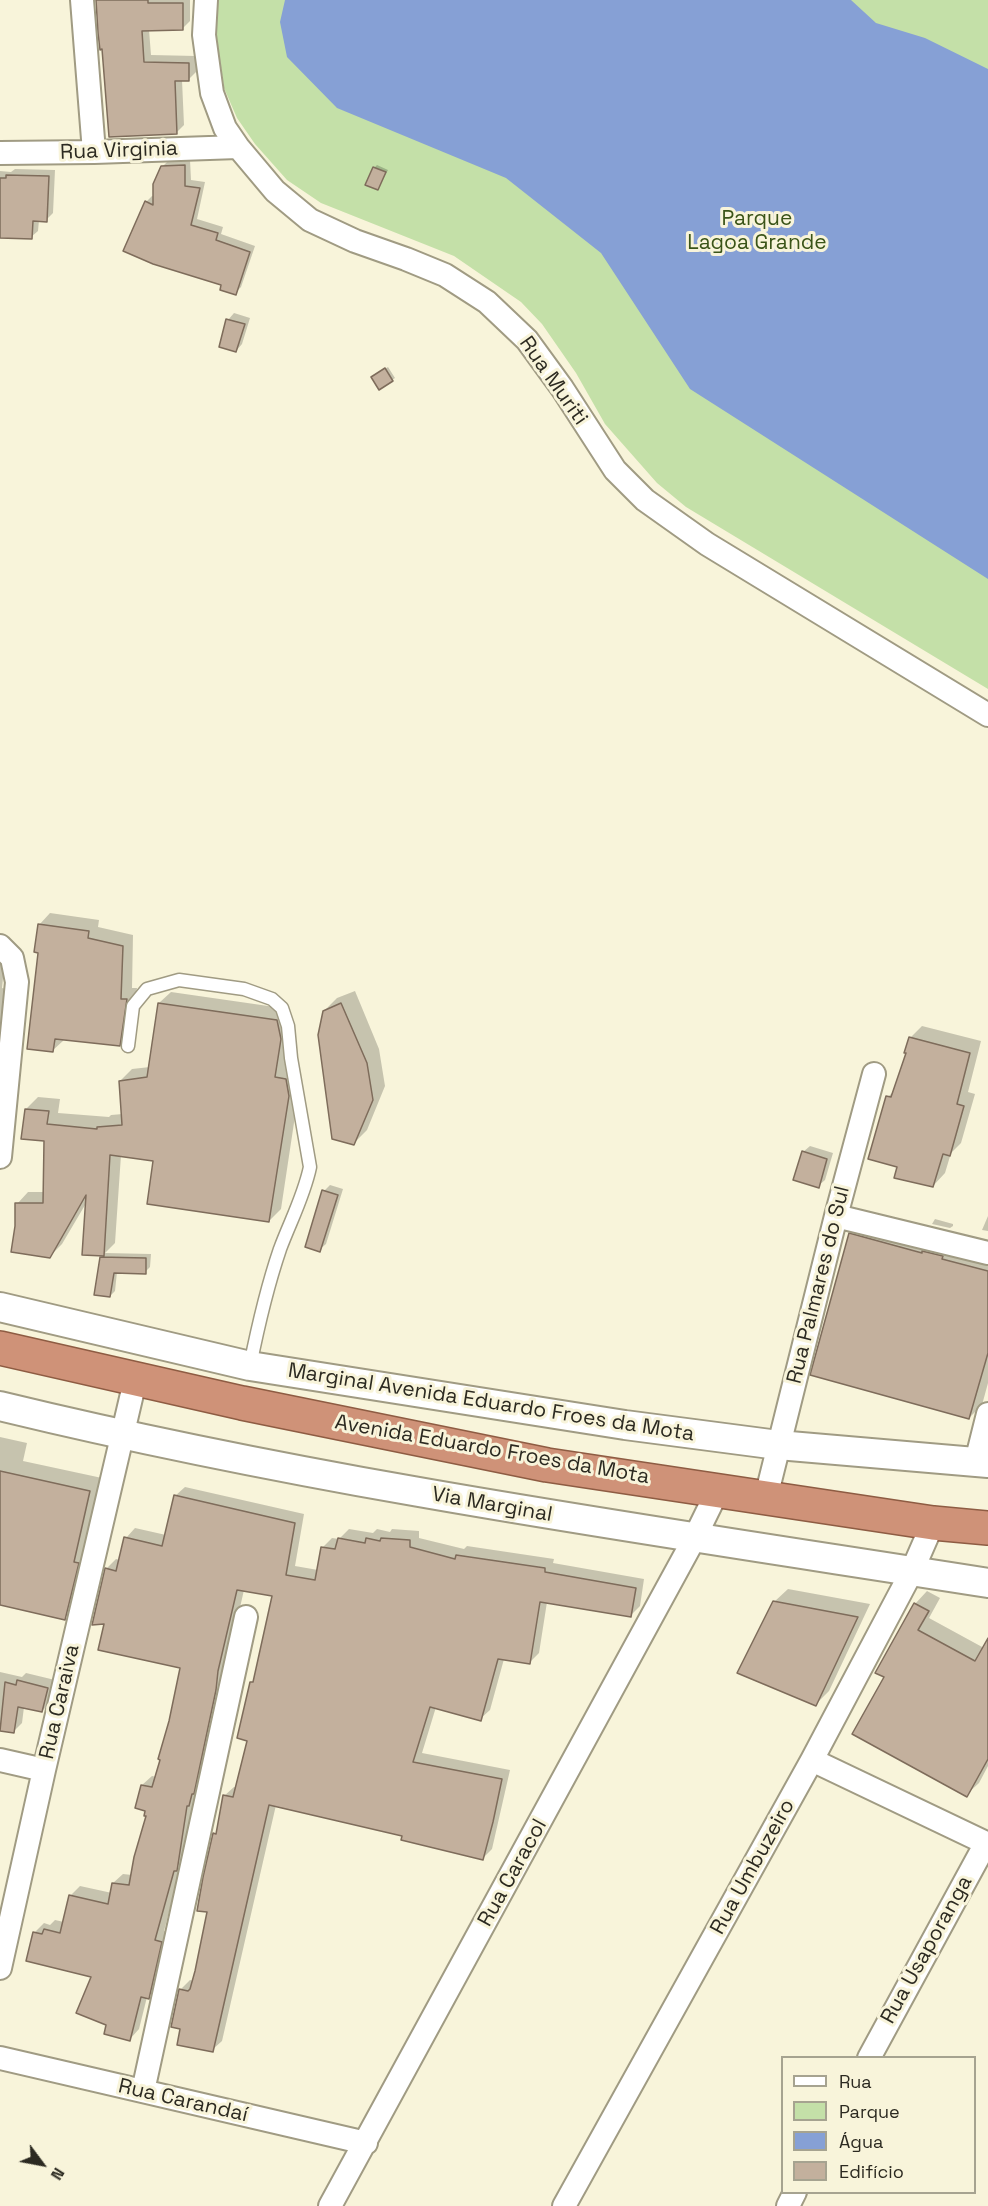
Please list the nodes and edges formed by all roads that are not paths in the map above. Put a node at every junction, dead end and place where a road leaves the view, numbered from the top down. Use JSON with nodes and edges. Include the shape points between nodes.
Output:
{"nodes":[{"id":1,"x":82,"y":0,"type":"edge"},
{"id":2,"x":206,"y":0,"type":"edge"},
{"id":3,"x":238,"y":147,"type":"junction"},
{"id":4,"x":94,"y":152,"type":"junction"},
{"id":5,"x":0,"y":153,"type":"edge"},
{"id":6,"x":988,"y":715,"type":"edge"},
{"id":7,"x":3,"y":948,"type":"edge"},
{"id":8,"x":128,"y":1046,"type":"dead end"},
{"id":9,"x":874,"y":1074,"type":"dead end"},
{"id":10,"x":0,"y":1157,"type":"edge"},
{"id":11,"x":836,"y":1216,"type":"junction"},
{"id":12,"x":988,"y":1253,"type":"edge"},
{"id":13,"x":0,"y":1307,"type":"edge"},
{"id":14,"x":0,"y":1348,"type":"edge"},
{"id":15,"x":250,"y":1366,"type":"junction"},
{"id":16,"x":135,"y":1380,"type":"junction"},
{"id":17,"x":242,"y":1403,"type":"junction"},
{"id":18,"x":0,"y":1406,"type":"edge"},
{"id":19,"x":988,"y":1414,"type":"edge"},
{"id":20,"x":122,"y":1436,"type":"junction"},
{"id":21,"x":778,"y":1445,"type":"junction"},
{"id":22,"x":982,"y":1462,"type":"edge"},
{"id":23,"x":718,"y":1490,"type":"junction"},
{"id":24,"x":766,"y":1497,"type":"junction"},
{"id":25,"x":933,"y":1523,"type":"junction"},
{"id":26,"x":988,"y":1528,"type":"edge"},
{"id":27,"x":694,"y":1539,"type":"junction"},
{"id":28,"x":912,"y":1571,"type":"junction"},
{"id":29,"x":988,"y":1583,"type":"edge"},
{"id":30,"x":246,"y":1617,"type":"dead end"},
{"id":31,"x":0,"y":1760,"type":"edge"},
{"id":32,"x":812,"y":1760,"type":"junction"},
{"id":33,"x":44,"y":1770,"type":"junction"},
{"id":34,"x":987,"y":1844,"type":"edge"},
{"id":35,"x":0,"y":1968,"type":"edge"},
{"id":36,"x":870,"y":2056,"type":"edge"},
{"id":37,"x":0,"y":2058,"type":"edge"},
{"id":38,"x":143,"y":2091,"type":"junction"},
{"id":39,"x":366,"y":2143,"type":"junction"},
{"id":40,"x":330,"y":2206,"type":"edge"},
{"id":41,"x":564,"y":2206,"type":"edge"}],
"edges":[{"from":1,"to":4,"type":"street"},
{"from":2,"to":3,"type":"street","name":"Rua Muriti","via":[[204,35],[212,93],[225,128]]},
{"from":3,"to":4,"type":"street","name":"Rua Virginia"},
{"from":3,"to":6,"type":"street","name":"Rua Muriti","via":[[275,191],[310,220],[445,275],[487,302],[527,340],[615,470],[675,523]]},
{"from":4,"to":5,"type":"street","name":"Rua Virginia"},
{"from":7,"to":10,"type":"street","via":[[12,958],[17,982]]},
{"from":8,"to":15,"type":"lane","via":[[133,1006],[147,989],[179,980],[244,989],[272,999],[282,1008],[310,1167],[262,1307]]},
{"from":9,"to":11,"type":"street","name":"Rua Palmares do Sul"},
{"from":11,"to":12,"type":"street"},
{"from":11,"to":21,"type":"street","name":"Rua Palmares do Sul"},
{"from":13,"to":15,"type":"street","name":"Marginal Avenida Eduardo Froes da Mota"},
{"from":14,"to":16,"type":"highway","name":"Avenida Eduardo Froes da Mota"},
{"from":15,"to":17,"type":"street"},
{"from":15,"to":21,"type":"street","name":"Marginal Avenida Eduardo Froes da Mota"},
{"from":16,"to":17,"type":"highway","name":"Avenida Eduardo Froes da Mota"},
{"from":16,"to":20,"type":"street","name":"Rua Caraiva"},
{"from":17,"to":23,"type":"highway","name":"Avenida Eduardo Froes da Mota","via":[[547,1465]]},
{"from":18,"to":20,"type":"street","name":"Via Marginal"},
{"from":19,"to":22,"type":"street"},
{"from":20,"to":27,"type":"street","name":"Via Marginal"},
{"from":20,"to":33,"type":"street","name":"Rua Caraiva"},
{"from":21,"to":22,"type":"street","name":"Marginal Avenida Eduardo Froes da Mota"},
{"from":21,"to":24,"type":"street","name":"Rua Palmares do Sul"},
{"from":23,"to":24,"type":"highway","name":"Avenida Eduardo Froes da Mota"},
{"from":23,"to":27,"type":"street","name":"Rua Caracol"},
{"from":24,"to":25,"type":"highway","name":"Avenida Eduardo Froes da Mota"},
{"from":25,"to":26,"type":"highway","name":"Avenida Eduardo Froes da Mota"},
{"from":25,"to":28,"type":"street","name":"Rua Umbuzeiro"},
{"from":27,"to":28,"type":"street","name":"Via Marginal"},
{"from":27,"to":39,"type":"street","name":"Rua Caracol"},
{"from":28,"to":29,"type":"street","name":"Via Marginal"},
{"from":28,"to":32,"type":"street","name":"Rua Umbuzeiro"},
{"from":30,"to":38,"type":"street"},
{"from":31,"to":33,"type":"street"},
{"from":32,"to":34,"type":"street"},
{"from":32,"to":41,"type":"street","name":"Rua Umbuzeiro"},
{"from":33,"to":35,"type":"street","name":"Rua Caraiva"},
{"from":34,"to":36,"type":"street","name":"Rua Usaporanga"},
{"from":37,"to":38,"type":"street","name":"Rua Carandaí"},
{"from":38,"to":39,"type":"street","name":"Rua Carandaí"},
{"from":39,"to":40,"type":"street","name":"Rua Caracol"}]}
